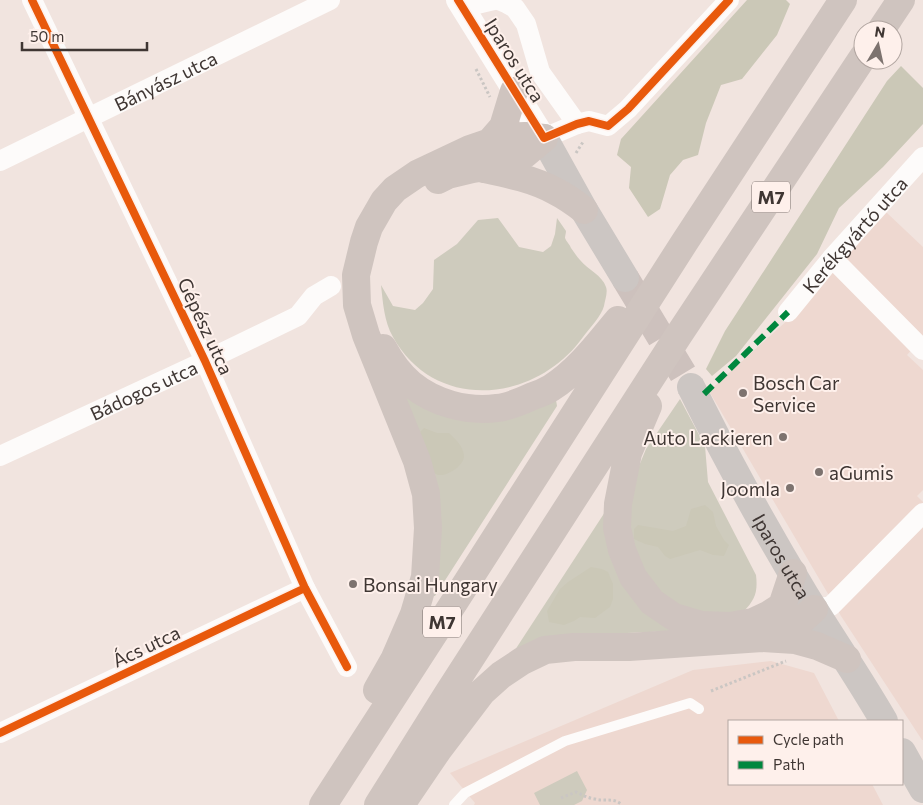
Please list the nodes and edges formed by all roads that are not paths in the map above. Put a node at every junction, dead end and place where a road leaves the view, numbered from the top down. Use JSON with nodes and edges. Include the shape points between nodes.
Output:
{"nodes":[{"id":1,"x":32,"y":0,"type":"edge"},
{"id":2,"x":330,"y":0,"type":"edge"},
{"id":3,"x":494,"y":0,"type":"edge"},
{"id":4,"x":499,"y":0,"type":"edge"},
{"id":5,"x":728,"y":0,"type":"edge"},
{"id":6,"x":843,"y":0,"type":"edge"},
{"id":7,"x":901,"y":0,"type":"edge"},
{"id":8,"x":462,"y":5,"type":"edge"},
{"id":9,"x":888,"y":20,"type":"edge"},
{"id":10,"x":854,"y":70,"type":"edge"},
{"id":11,"x":514,"y":91,"type":"junction"},
{"id":12,"x":89,"y":118,"type":"junction"},
{"id":13,"x":577,"y":124,"type":"junction"},
{"id":14,"x":544,"y":138,"type":"junction"},
{"id":15,"x":490,"y":142,"type":"junction"},
{"id":16,"x":923,"y":157,"type":"edge"},
{"id":17,"x":0,"y":161,"type":"edge"},
{"id":18,"x":480,"y":168,"type":"junction"},
{"id":19,"x":584,"y":210,"type":"junction"},
{"id":20,"x":684,"y":243,"type":"junction"},
{"id":21,"x":832,"y":258,"type":"junction"},
{"id":22,"x":625,"y":278,"type":"tunnel mouth"},
{"id":23,"x":331,"y":286,"type":"dead end"},
{"id":24,"x":788,"y":312,"type":"dead end"},
{"id":25,"x":678,"y":336,"type":"junction"},
{"id":26,"x":923,"y":350,"type":"edge"},
{"id":27,"x":205,"y":361,"type":"junction"},
{"id":28,"x":691,"y":387,"type":"tunnel mouth"},
{"id":29,"x":0,"y":456,"type":"edge"},
{"id":30,"x":923,"y":513,"type":"edge"},
{"id":31,"x":793,"y":573,"type":"junction"},
{"id":32,"x":305,"y":588,"type":"junction"},
{"id":33,"x":814,"y":609,"type":"junction"},
{"id":34,"x":765,"y":626,"type":"junction"},
{"id":35,"x":846,"y":659,"type":"junction"},
{"id":36,"x":347,"y":667,"type":"dead end"},
{"id":37,"x":699,"y":709,"type":"dead end"},
{"id":38,"x":883,"y":720,"type":"edge"},
{"id":39,"x":0,"y":733,"type":"edge"},
{"id":40,"x":903,"y":754,"type":"edge"},
{"id":41,"x":923,"y":789,"type":"edge"},
{"id":42,"x":314,"y":805,"type":"edge"},
{"id":43,"x":323,"y":805,"type":"edge"},
{"id":44,"x":378,"y":805,"type":"edge"},
{"id":45,"x":397,"y":805,"type":"edge"},
{"id":46,"x":454,"y":805,"type":"edge"}],
"edges":[{"from":1,"to":12,"type":"street","name":"Gépész utca"},
{"from":2,"to":12,"type":"street","name":"Bányász utca"},
{"from":3,"to":8,"type":"street"},
{"from":4,"to":13,"type":"street","via":[[515,8],[526,24],[540,72]]},
{"from":5,"to":13,"type":"street","via":[[628,109],[608,126],[589,121]]},
{"from":6,"to":20,"type":"highway","number":"M7"},
{"from":7,"to":9,"type":"highway"},
{"from":8,"to":11,"type":"street","name":"Iparos utca"},
{"from":10,"to":25,"type":"highway","number":"M7"},
{"from":11,"to":14,"type":"street","name":"Iparos utca"},
{"from":11,"to":15,"type":"highway","via":[[502,127]]},
{"from":12,"to":17,"type":"street","name":"Bányász utca"},
{"from":12,"to":27,"type":"street","name":"Gépész utca"},
{"from":13,"to":14,"type":"street"},
{"from":14,"to":15,"type":"highway","via":[[518,135]]},
{"from":14,"to":18,"type":"highway","via":[[515,159]]},
{"from":14,"to":19,"type":"main road","name":"Iparos utca"},
{"from":15,"to":42,"type":"highway","via":[[416,174],[395,189],[376,213],[364,242],[356,275],[357,305],[366,336],[420,469],[426,494],[428,528],[425,577],[414,614],[394,660],[328,768]]},
{"from":16,"to":21,"type":"street","name":"Kerékgyártó utca"},
{"from":18,"to":19,"type":"highway","via":[[554,190]]},
{"from":18,"to":20,"type":"highway","via":[[448,175],[423,187],[403,203],[378,239],[368,280],[375,327],[395,368],[410,384],[451,404],[474,409],[499,408],[550,389],[591,351]]},
{"from":19,"to":22,"type":"main road","name":"Iparos utca"},
{"from":20,"to":43,"type":"highway","number":"M7"},
{"from":21,"to":24,"type":"street","name":"Kerékgyártó utca"},
{"from":21,"to":26,"type":"street"},
{"from":23,"to":27,"type":"street","name":"Bádogos utca","via":[[314,296],[298,316]]},
{"from":25,"to":34,"type":"highway","via":[[628,453],[618,504],[617,528],[622,550],[633,577],[652,602],[674,617],[701,626],[753,622]]},
{"from":25,"to":44,"type":"highway","number":"M7"},
{"from":27,"to":29,"type":"street","name":"Bádogos utca"},
{"from":27,"to":32,"type":"street","name":"Gépész utca"},
{"from":28,"to":31,"type":"main road","name":"Iparos utca","via":[[754,508]]},
{"from":30,"to":33,"type":"street","via":[[831,606]]},
{"from":31,"to":33,"type":"main road","name":"Iparos utca"},
{"from":31,"to":34,"type":"highway","via":[[782,606]]},
{"from":32,"to":36,"type":"street","name":"Gépész utca"},
{"from":32,"to":39,"type":"street","name":"Ács utca"},
{"from":33,"to":34,"type":"highway","via":[[796,626],[784,632]]},
{"from":33,"to":35,"type":"main road","name":"Iparos utca"},
{"from":34,"to":35,"type":"highway"},
{"from":34,"to":45,"type":"highway","via":[[629,647],[545,650],[522,661],[482,692]]},
{"from":35,"to":38,"type":"main road","name":"Iparos utca"},
{"from":37,"to":46,"type":"lane","via":[[690,703],[565,741],[465,793]]},
{"from":40,"to":41,"type":"main road"}]}
